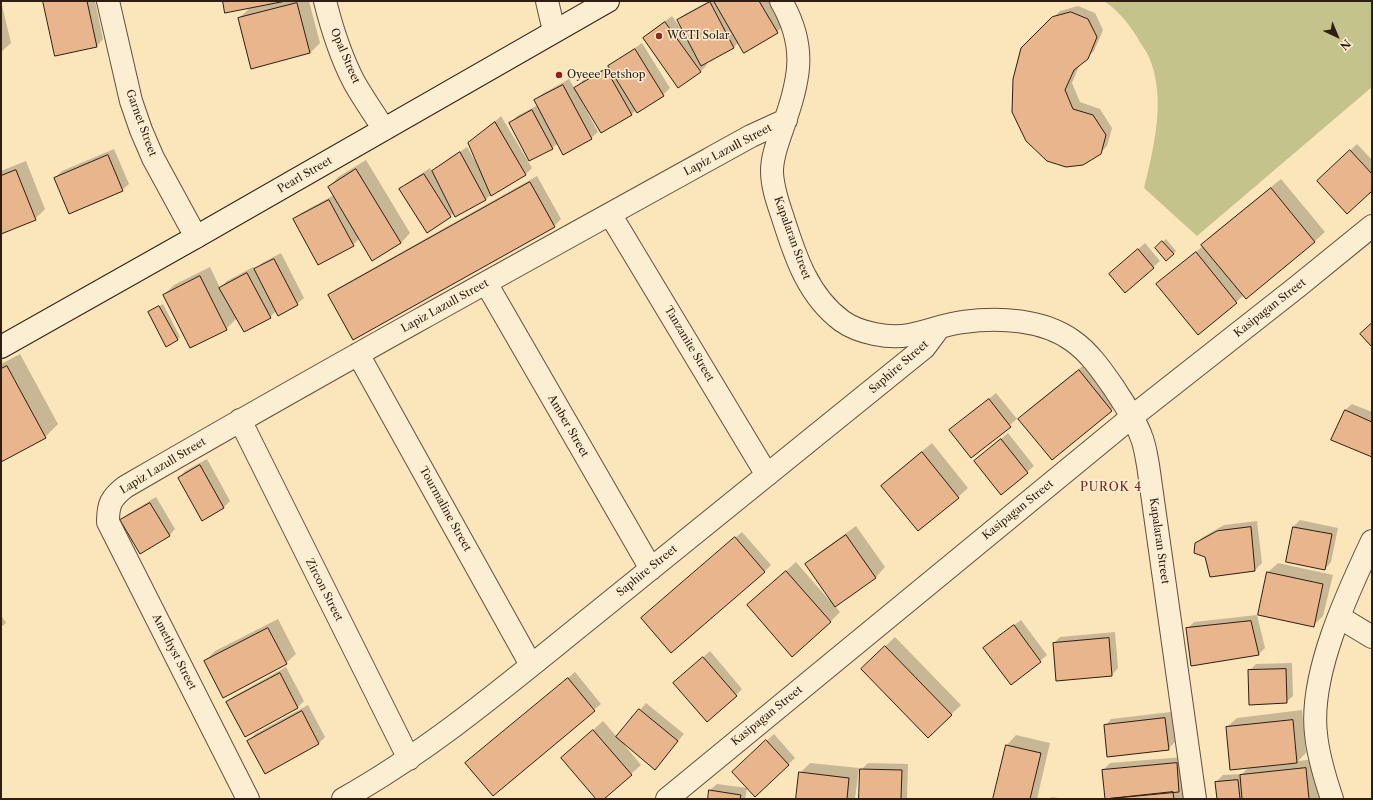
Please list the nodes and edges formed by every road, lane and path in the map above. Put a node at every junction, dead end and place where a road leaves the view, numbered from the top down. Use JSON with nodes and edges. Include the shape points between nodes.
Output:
{"nodes":[{"id":1,"x":108,"y":1,"type":"edge"},
{"id":2,"x":325,"y":1,"type":"edge"},
{"id":3,"x":547,"y":1,"type":"edge"},
{"id":4,"x":608,"y":1,"type":"edge"},
{"id":5,"x":781,"y":1,"type":"edge"},
{"id":6,"x":554,"y":31,"type":"junction"},
{"id":7,"x":786,"y":120,"type":"junction"},
{"id":8,"x":384,"y":129,"type":"junction"},
{"id":9,"x":610,"y":214,"type":"junction"},
{"id":10,"x":1372,"y":226,"type":"edge"},
{"id":11,"x":196,"y":238,"type":"junction"},
{"id":12,"x":486,"y":283,"type":"junction"},
{"id":13,"x":939,"y":328,"type":"junction"},
{"id":14,"x":2,"y":343,"type":"edge"},
{"id":15,"x":358,"y":354,"type":"junction"},
{"id":16,"x":1132,"y":416,"type":"junction"},
{"id":17,"x":240,"y":420,"type":"junction"},
{"id":18,"x":767,"y":475,"type":"junction"},
{"id":19,"x":110,"y":502,"type":"joint"},
{"id":20,"x":1372,"y":541,"type":"edge"},
{"id":21,"x":651,"y":569,"type":"junction"},
{"id":22,"x":1339,"y":617,"type":"junction"},
{"id":23,"x":1372,"y":637,"type":"edge"},
{"id":24,"x":531,"y":665,"type":"junction"},
{"id":25,"x":408,"y":759,"type":"junction"},
{"id":26,"x":248,"y":799,"type":"edge"},
{"id":27,"x":344,"y":799,"type":"edge"},
{"id":28,"x":667,"y":799,"type":"edge"},
{"id":29,"x":1195,"y":799,"type":"edge"},
{"id":30,"x":1332,"y":799,"type":"edge"}],
"edges":[{"from":1,"to":11,"type":"street","name":"Garnet Street","via":[[130,100],[141,130],[153,158]]},
{"from":2,"to":8,"type":"street","name":"Opal Street","via":[[341,54],[351,76]]},
{"from":3,"to":6,"type":"street"},
{"from":4,"to":6,"type":"street","name":"Pearl Street"},
{"from":5,"to":7,"type":"street","name":"Kapalaran Street","via":[[793,27],[798,46],[799,67]]},
{"from":6,"to":8,"type":"street","name":"Pearl Street"},
{"from":7,"to":9,"type":"street","name":"Lapiz Lazull Street","via":[[750,136]]},
{"from":7,"to":13,"type":"street","name":"Kapalaran Street","via":[[772,171],[775,194],[802,273],[815,294],[826,308],[843,322],[862,332],[907,336]]},
{"from":8,"to":11,"type":"street","name":"Pearl Street"},
{"from":9,"to":12,"type":"street","name":"Lapiz Lazull Street"},
{"from":9,"to":18,"type":"street","name":"Tanzanite Street"},
{"from":10,"to":16,"type":"street","name":"Kasipagan Street"},
{"from":11,"to":14,"type":"street","name":"Pearl Street"},
{"from":12,"to":15,"type":"street","name":"Lapiz Lazull Street"},
{"from":12,"to":21,"type":"street","name":"Amber Street"},
{"from":13,"to":16,"type":"street","name":"Kapalaran Street","via":[[962,322],[1015,321],[1057,332],[1073,340],[1086,352]]},
{"from":13,"to":18,"type":"street","name":"Saphire Street","via":[[919,352]]},
{"from":15,"to":17,"type":"street","name":"Lapiz Lazull Street"},
{"from":15,"to":24,"type":"street","name":"Tourmaline Street"},
{"from":16,"to":28,"type":"street","name":"Kasipagan Street"},
{"from":16,"to":29,"type":"street","name":"Kapalaran Street","via":[[1142,437],[1148,465]]},
{"from":17,"to":19,"type":"street","name":"Lapiz Lazull Street","via":[[125,487]]},
{"from":17,"to":25,"type":"street","name":"Zircon Street"},
{"from":18,"to":21,"type":"street","name":"Saphire Street"},
{"from":19,"to":26,"type":"street","name":"Amethyst Street","via":[[108,522]]},
{"from":20,"to":22,"type":"street"},
{"from":21,"to":24,"type":"street","name":"Saphire Street"},
{"from":22,"to":23,"type":"street"},
{"from":22,"to":30,"type":"street","via":[[1328,647],[1315,708],[1316,734]]},
{"from":24,"to":25,"type":"street","name":"Saphire Street"},
{"from":25,"to":27,"type":"street","name":"Saphire Street"}]}
